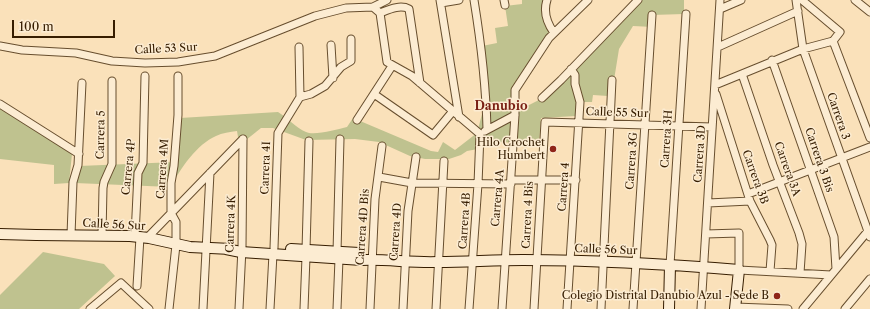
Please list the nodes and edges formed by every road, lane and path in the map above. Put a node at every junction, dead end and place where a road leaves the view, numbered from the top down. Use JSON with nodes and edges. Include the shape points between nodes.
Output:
{"nodes":[{"id":1,"x":387,"y":0,"type":"edge"},
{"id":2,"x":459,"y":0,"type":"edge"},
{"id":3,"x":474,"y":0,"type":"edge"},
{"id":4,"x":547,"y":0,"type":"edge"},
{"id":5,"x":588,"y":0,"type":"edge"},
{"id":6,"x":638,"y":0,"type":"edge"},
{"id":7,"x":720,"y":0,"type":"edge"},
{"id":8,"x":741,"y":0,"type":"edge"},
{"id":9,"x":796,"y":0,"type":"edge"},
{"id":10,"x":802,"y":0,"type":"edge"},
{"id":11,"x":855,"y":0,"type":"edge"},
{"id":12,"x":440,"y":2,"type":"edge"},
{"id":13,"x":373,"y":7,"type":"junction"},
{"id":14,"x":720,"y":9,"type":"junction"},
{"id":15,"x":798,"y":11,"type":"junction"},
{"id":16,"x":870,"y":12,"type":"edge"},
{"id":17,"x":380,"y":13,"type":"junction"},
{"id":18,"x":686,"y":14,"type":"dead end"},
{"id":19,"x":652,"y":15,"type":"dead end"},
{"id":20,"x":554,"y":33,"type":"junction"},
{"id":21,"x":351,"y":39,"type":"dead end"},
{"id":22,"x":833,"y":41,"type":"junction"},
{"id":23,"x":331,"y":45,"type":"dead end"},
{"id":24,"x":0,"y":46,"type":"edge"},
{"id":25,"x":718,"y":46,"type":"junction"},
{"id":26,"x":299,"y":47,"type":"dead end"},
{"id":27,"x":803,"y":49,"type":"junction"},
{"id":28,"x":772,"y":60,"type":"junction"},
{"id":29,"x":392,"y":66,"type":"junction"},
{"id":30,"x":571,"y":69,"type":"junction"},
{"id":31,"x":742,"y":74,"type":"junction"},
{"id":32,"x":145,"y":76,"type":"dead end"},
{"id":33,"x":178,"y":76,"type":"dead end"},
{"id":34,"x":333,"y":78,"type":"junction"},
{"id":35,"x":612,"y":80,"type":"dead end"},
{"id":36,"x":112,"y":81,"type":"dead end"},
{"id":37,"x":420,"y":82,"type":"junction"},
{"id":38,"x":82,"y":83,"type":"dead end"},
{"id":39,"x":715,"y":88,"type":"junction"},
{"id":40,"x":374,"y":94,"type":"junction"},
{"id":41,"x":300,"y":97,"type":"junction"},
{"id":42,"x":542,"y":98,"type":"dead end"},
{"id":43,"x":0,"y":104,"type":"edge"},
{"id":44,"x":453,"y":111,"type":"junction"},
{"id":45,"x":515,"y":115,"type":"junction"},
{"id":46,"x":459,"y":117,"type":"junction"},
{"id":47,"x":357,"y":120,"type":"dead end"},
{"id":48,"x":545,"y":122,"type":"joint"},
{"id":49,"x":579,"y":123,"type":"junction"},
{"id":50,"x":609,"y":124,"type":"junction"},
{"id":51,"x":645,"y":125,"type":"junction"},
{"id":52,"x":679,"y":126,"type":"junction"},
{"id":53,"x":712,"y":128,"type":"junction"},
{"id":54,"x":487,"y":129,"type":"junction"},
{"id":55,"x":480,"y":134,"type":"junction"},
{"id":56,"x":870,"y":138,"type":"edge"},
{"id":57,"x":340,"y":139,"type":"dead end"},
{"id":58,"x":309,"y":141,"type":"dead end"},
{"id":59,"x":382,"y":146,"type":"dead end"},
{"id":60,"x":870,"y":147,"type":"edge"},
{"id":61,"x":79,"y":154,"type":"junction"},
{"id":62,"x":416,"y":157,"type":"dead end"},
{"id":63,"x":841,"y":158,"type":"junction"},
{"id":64,"x":444,"y":162,"type":"dead end"},
{"id":65,"x":811,"y":169,"type":"junction"},
{"id":66,"x":210,"y":173,"type":"junction"},
{"id":67,"x":379,"y":177,"type":"junction"},
{"id":68,"x":576,"y":180,"type":"junction"},
{"id":69,"x":541,"y":181,"type":"junction"},
{"id":70,"x":511,"y":182,"type":"junction"},
{"id":71,"x":779,"y":182,"type":"junction"},
{"id":72,"x":412,"y":183,"type":"junction"},
{"id":73,"x":444,"y":183,"type":"junction"},
{"id":74,"x":478,"y":184,"type":"junction"},
{"id":75,"x":749,"y":197,"type":"junction"},
{"id":76,"x":708,"y":203,"type":"junction"},
{"id":77,"x":171,"y":213,"type":"junction"},
{"id":78,"x":868,"y":221,"type":"edge"},
{"id":79,"x":0,"y":234,"type":"edge"},
{"id":80,"x":706,"y":234,"type":"junction"},
{"id":81,"x":869,"y":234,"type":"edge"},
{"id":82,"x":71,"y":235,"type":"junction"},
{"id":83,"x":102,"y":235,"type":"junction"},
{"id":84,"x":141,"y":237,"type":"junction"},
{"id":85,"x":176,"y":245,"type":"junction"},
{"id":86,"x":206,"y":248,"type":"junction"},
{"id":87,"x":242,"y":250,"type":"junction"},
{"id":88,"x":273,"y":251,"type":"junction"},
{"id":89,"x":306,"y":253,"type":"junction"},
{"id":90,"x":338,"y":255,"type":"junction"},
{"id":91,"x":375,"y":259,"type":"junction"},
{"id":92,"x":504,"y":260,"type":"junction"},
{"id":93,"x":537,"y":260,"type":"junction"},
{"id":94,"x":405,"y":261,"type":"junction"},
{"id":95,"x":570,"y":261,"type":"junction"},
{"id":96,"x":439,"y":262,"type":"junction"},
{"id":97,"x":473,"y":262,"type":"junction"},
{"id":98,"x":603,"y":262,"type":"junction"},
{"id":99,"x":636,"y":264,"type":"junction"},
{"id":100,"x":670,"y":265,"type":"junction"},
{"id":101,"x":704,"y":267,"type":"junction"},
{"id":102,"x":836,"y":269,"type":"junction"},
{"id":103,"x":738,"y":270,"type":"junction"},
{"id":104,"x":770,"y":271,"type":"junction"},
{"id":105,"x":800,"y":273,"type":"junction"},
{"id":106,"x":831,"y":275,"type":"junction"},
{"id":107,"x":870,"y":279,"type":"edge"},
{"id":108,"x":137,"y":286,"type":"dead end"},
{"id":109,"x":735,"y":308,"type":"edge"},
{"id":110,"x":90,"y":309,"type":"edge"},
{"id":111,"x":148,"y":309,"type":"edge"},
{"id":112,"x":170,"y":309,"type":"edge"},
{"id":113,"x":203,"y":309,"type":"edge"},
{"id":114,"x":239,"y":309,"type":"edge"},
{"id":115,"x":270,"y":309,"type":"edge"},
{"id":116,"x":304,"y":309,"type":"edge"},
{"id":117,"x":337,"y":309,"type":"edge"},
{"id":118,"x":370,"y":309,"type":"edge"},
{"id":119,"x":403,"y":309,"type":"edge"},
{"id":120,"x":436,"y":309,"type":"edge"},
{"id":121,"x":470,"y":309,"type":"edge"},
{"id":122,"x":502,"y":309,"type":"edge"},
{"id":123,"x":534,"y":309,"type":"edge"},
{"id":124,"x":567,"y":309,"type":"edge"},
{"id":125,"x":601,"y":309,"type":"edge"},
{"id":126,"x":633,"y":309,"type":"edge"},
{"id":127,"x":668,"y":309,"type":"edge"},
{"id":128,"x":701,"y":309,"type":"edge"},
{"id":129,"x":788,"y":309,"type":"edge"},
{"id":130,"x":803,"y":309,"type":"edge"},
{"id":131,"x":845,"y":309,"type":"edge"}],
"edges":[{"from":1,"to":13,"type":"street"},
{"from":2,"to":12,"type":"street"},
{"from":3,"to":54,"type":"street","via":[[487,95]]},
{"from":4,"to":20,"type":"street","via":[[545,14]]},
{"from":5,"to":20,"type":"street"},
{"from":6,"to":30,"type":"street"},
{"from":7,"to":14,"type":"street","name":"Carrera 3D"},
{"from":8,"to":14,"type":"street"},
{"from":9,"to":15,"type":"street","name":"Carrera 3"},
{"from":10,"to":22,"type":"street","via":[[840,32]]},
{"from":11,"to":16,"type":"street"},
{"from":12,"to":46,"type":"street"},
{"from":13,"to":17,"type":"street"},
{"from":13,"to":24,"type":"street","name":"Calle 53 Sur","via":[[346,8],[329,12],[215,56],[178,62],[112,61],[76,53]]},
{"from":14,"to":25,"type":"street","name":"Carrera 3D"},
{"from":15,"to":25,"type":"street"},
{"from":15,"to":27,"type":"street","name":"Carrera 3"},
{"from":17,"to":29,"type":"street","via":[[386,60]]},
{"from":17,"to":37,"type":"street","via":[[401,7],[409,9]]},
{"from":18,"to":52,"type":"street","name":"Carrera 3H"},
{"from":19,"to":51,"type":"street","name":"Carrera 3G"},
{"from":20,"to":45,"type":"street","name":"Carrera 4A","via":[[515,90]]},
{"from":21,"to":34,"type":"street","via":[[351,61],[341,67]]},
{"from":22,"to":27,"type":"street"},
{"from":22,"to":56,"type":"street"},
{"from":23,"to":34,"type":"street"},
{"from":25,"to":39,"type":"street","name":"Carrera 3D"},
{"from":26,"to":41,"type":"street"},
{"from":27,"to":28,"type":"street"},
{"from":27,"to":63,"type":"street","name":"Carrera 3"},
{"from":28,"to":31,"type":"street"},
{"from":28,"to":65,"type":"street","name":"Carrera 3 Bis"},
{"from":29,"to":37,"type":"street"},
{"from":29,"to":40,"type":"street"},
{"from":30,"to":42,"type":"street"},
{"from":30,"to":49,"type":"street","name":"Carrera 4","via":[[575,75],[580,102]]},
{"from":31,"to":39,"type":"street"},
{"from":31,"to":71,"type":"street","name":"Carrera 3A"},
{"from":32,"to":84,"type":"street","name":"Carrera 4P","via":[[143,163],[138,173]]},
{"from":33,"to":77,"type":"street","name":"Carrera 4M"},
{"from":34,"to":41,"type":"street","via":[[325,86]]},
{"from":35,"to":50,"type":"street"},
{"from":36,"to":83,"type":"street","name":"Carrera 5","via":[[112,164],[103,188]]},
{"from":37,"to":44,"type":"street"},
{"from":38,"to":61,"type":"street"},
{"from":39,"to":53,"type":"street","name":"Carrera 3D"},
{"from":39,"to":75,"type":"street","name":"Carrera 3B"},
{"from":40,"to":44,"type":"street","via":[[433,135]]},
{"from":40,"to":47,"type":"street"},
{"from":41,"to":88,"type":"street","name":"Carrera 4I","via":[[278,133]]},
{"from":43,"to":61,"type":"street"},
{"from":44,"to":46,"type":"street"},
{"from":45,"to":54,"type":"street"},
{"from":45,"to":70,"type":"street","name":"Carrera 4A"},
{"from":46,"to":55,"type":"street"},
{"from":48,"to":49,"type":"street","name":"Calle 55 Sur"},
{"from":48,"to":69,"type":"street","name":"Carrera 4 Bis"},
{"from":49,"to":50,"type":"street","name":"Calle 55 Sur"},
{"from":49,"to":68,"type":"street","name":"Carrera 4"},
{"from":50,"to":51,"type":"street","name":"Calle 55 Sur"},
{"from":50,"to":98,"type":"street"},
{"from":51,"to":52,"type":"street","name":"Calle 55 Sur"},
{"from":51,"to":99,"type":"street","name":"Carrera 3G"},
{"from":52,"to":53,"type":"street","name":"Calle 55 Sur"},
{"from":52,"to":100,"type":"street","name":"Carrera 3H"},
{"from":53,"to":76,"type":"street","name":"Carrera 3D"},
{"from":54,"to":55,"type":"street"},
{"from":55,"to":74,"type":"street","name":"Carrera 4B"},
{"from":57,"to":90,"type":"street"},
{"from":58,"to":89,"type":"street"},
{"from":59,"to":67,"type":"street","name":"Carrera 4D Bis"},
{"from":60,"to":63,"type":"street"},
{"from":61,"to":82,"type":"street","via":[[74,182]]},
{"from":62,"to":72,"type":"street","name":"Carrera 4D"},
{"from":63,"to":65,"type":"street"},
{"from":63,"to":78,"type":"street","name":"Carrera 3"},
{"from":64,"to":73,"type":"street"},
{"from":65,"to":71,"type":"street"},
{"from":65,"to":102,"type":"street","name":"Carrera 3 Bis","via":[[834,237]]},
{"from":66,"to":77,"type":"street"},
{"from":66,"to":86,"type":"street"},
{"from":66,"to":87,"type":"street","name":"Carrera 4K","via":[[243,139]]},
{"from":67,"to":72,"type":"street"},
{"from":67,"to":91,"type":"street","name":"Carrera 4D Bis","via":[[375,199]]},
{"from":68,"to":69,"type":"street"},
{"from":68,"to":95,"type":"street","name":"Carrera 4"},
{"from":69,"to":70,"type":"street"},
{"from":69,"to":93,"type":"street","name":"Carrera 4 Bis"},
{"from":70,"to":74,"type":"street"},
{"from":70,"to":92,"type":"street","name":"Carrera 4A"},
{"from":71,"to":75,"type":"street"},
{"from":71,"to":105,"type":"street","name":"Carrera 3A","via":[[802,244]]},
{"from":72,"to":73,"type":"street"},
{"from":72,"to":94,"type":"street","name":"Carrera 4D"},
{"from":73,"to":74,"type":"street"},
{"from":73,"to":96,"type":"street"},
{"from":74,"to":97,"type":"street","name":"Carrera 4B"},
{"from":75,"to":76,"type":"street"},
{"from":75,"to":104,"type":"street","name":"Carrera 3B","via":[[772,245]]},
{"from":76,"to":80,"type":"street","name":"Carrera 3D"},
{"from":77,"to":84,"type":"street"},
{"from":77,"to":85,"type":"street","name":"Carrera 4M","via":[[176,222]]},
{"from":78,"to":81,"type":"street","name":"Carrera 3"},
{"from":79,"to":82,"type":"street","name":"Calle 56 Sur"},
{"from":80,"to":101,"type":"street","name":"Carrera 3D"},
{"from":80,"to":103,"type":"street","via":[[739,233]]},
{"from":81,"to":102,"type":"street"},
{"from":82,"to":83,"type":"street","name":"Calle 56 Sur"},
{"from":83,"to":84,"type":"street","name":"Calle 56 Sur"},
{"from":84,"to":85,"type":"street","name":"Calle 56 Sur"},
{"from":84,"to":108,"type":"street","name":"Carrera 4P"},
{"from":85,"to":86,"type":"street","name":"Calle 56 Sur"},
{"from":85,"to":112,"type":"street","name":"Carrera 4M"},
{"from":86,"to":87,"type":"street","name":"Calle 56 Sur"},
{"from":86,"to":113,"type":"street"},
{"from":87,"to":88,"type":"street","name":"Calle 56 Sur"},
{"from":87,"to":114,"type":"street","name":"Carrera 4K"},
{"from":88,"to":89,"type":"street","name":"Calle 56 Sur"},
{"from":88,"to":115,"type":"street","name":"Carrera 4I"},
{"from":89,"to":90,"type":"street","name":"Calle 56 Sur"},
{"from":89,"to":116,"type":"street"},
{"from":90,"to":91,"type":"street","name":"Calle 56 Sur"},
{"from":90,"to":117,"type":"street"},
{"from":91,"to":94,"type":"street","name":"Calle 56 Sur"},
{"from":91,"to":118,"type":"street","name":"Carrera 4D Bis"},
{"from":92,"to":93,"type":"street","name":"Calle 56 Sur"},
{"from":92,"to":97,"type":"street","name":"Calle 56 Sur"},
{"from":92,"to":122,"type":"street","name":"Carrera 4A"},
{"from":93,"to":95,"type":"street","name":"Calle 56 Sur"},
{"from":93,"to":123,"type":"street","name":"Carrera 4 Bis"},
{"from":94,"to":96,"type":"street","name":"Calle 56 Sur"},
{"from":94,"to":119,"type":"street","name":"Carrera 4D"},
{"from":95,"to":98,"type":"street","name":"Calle 56 Sur"},
{"from":95,"to":124,"type":"street","name":"Carrera 4"},
{"from":96,"to":97,"type":"street","name":"Calle 56 Sur"},
{"from":96,"to":120,"type":"street"},
{"from":97,"to":121,"type":"street","name":"Carrera 4B"},
{"from":98,"to":99,"type":"street","name":"Calle 56 Sur"},
{"from":98,"to":125,"type":"street"},
{"from":99,"to":100,"type":"street","name":"Calle 56 Sur"},
{"from":99,"to":126,"type":"street","name":"Carrera 3G"},
{"from":100,"to":101,"type":"street","name":"Calle 56 Sur"},
{"from":100,"to":127,"type":"street"},
{"from":101,"to":103,"type":"street","name":"Calle 56 Sur"},
{"from":101,"to":128,"type":"street","name":"Carrera 3D"},
{"from":102,"to":106,"type":"street"},
{"from":103,"to":104,"type":"street","name":"Calle 56 Sur"},
{"from":103,"to":109,"type":"street"},
{"from":104,"to":105,"type":"street","name":"Calle 56 Sur"},
{"from":105,"to":106,"type":"street","name":"Calle 56 Sur"},
{"from":106,"to":130,"type":"street"},
{"from":107,"to":131,"type":"street"},
{"from":109,"to":129,"type":"street"},
{"from":110,"to":111,"type":"street","via":[[120,283]]}]}
